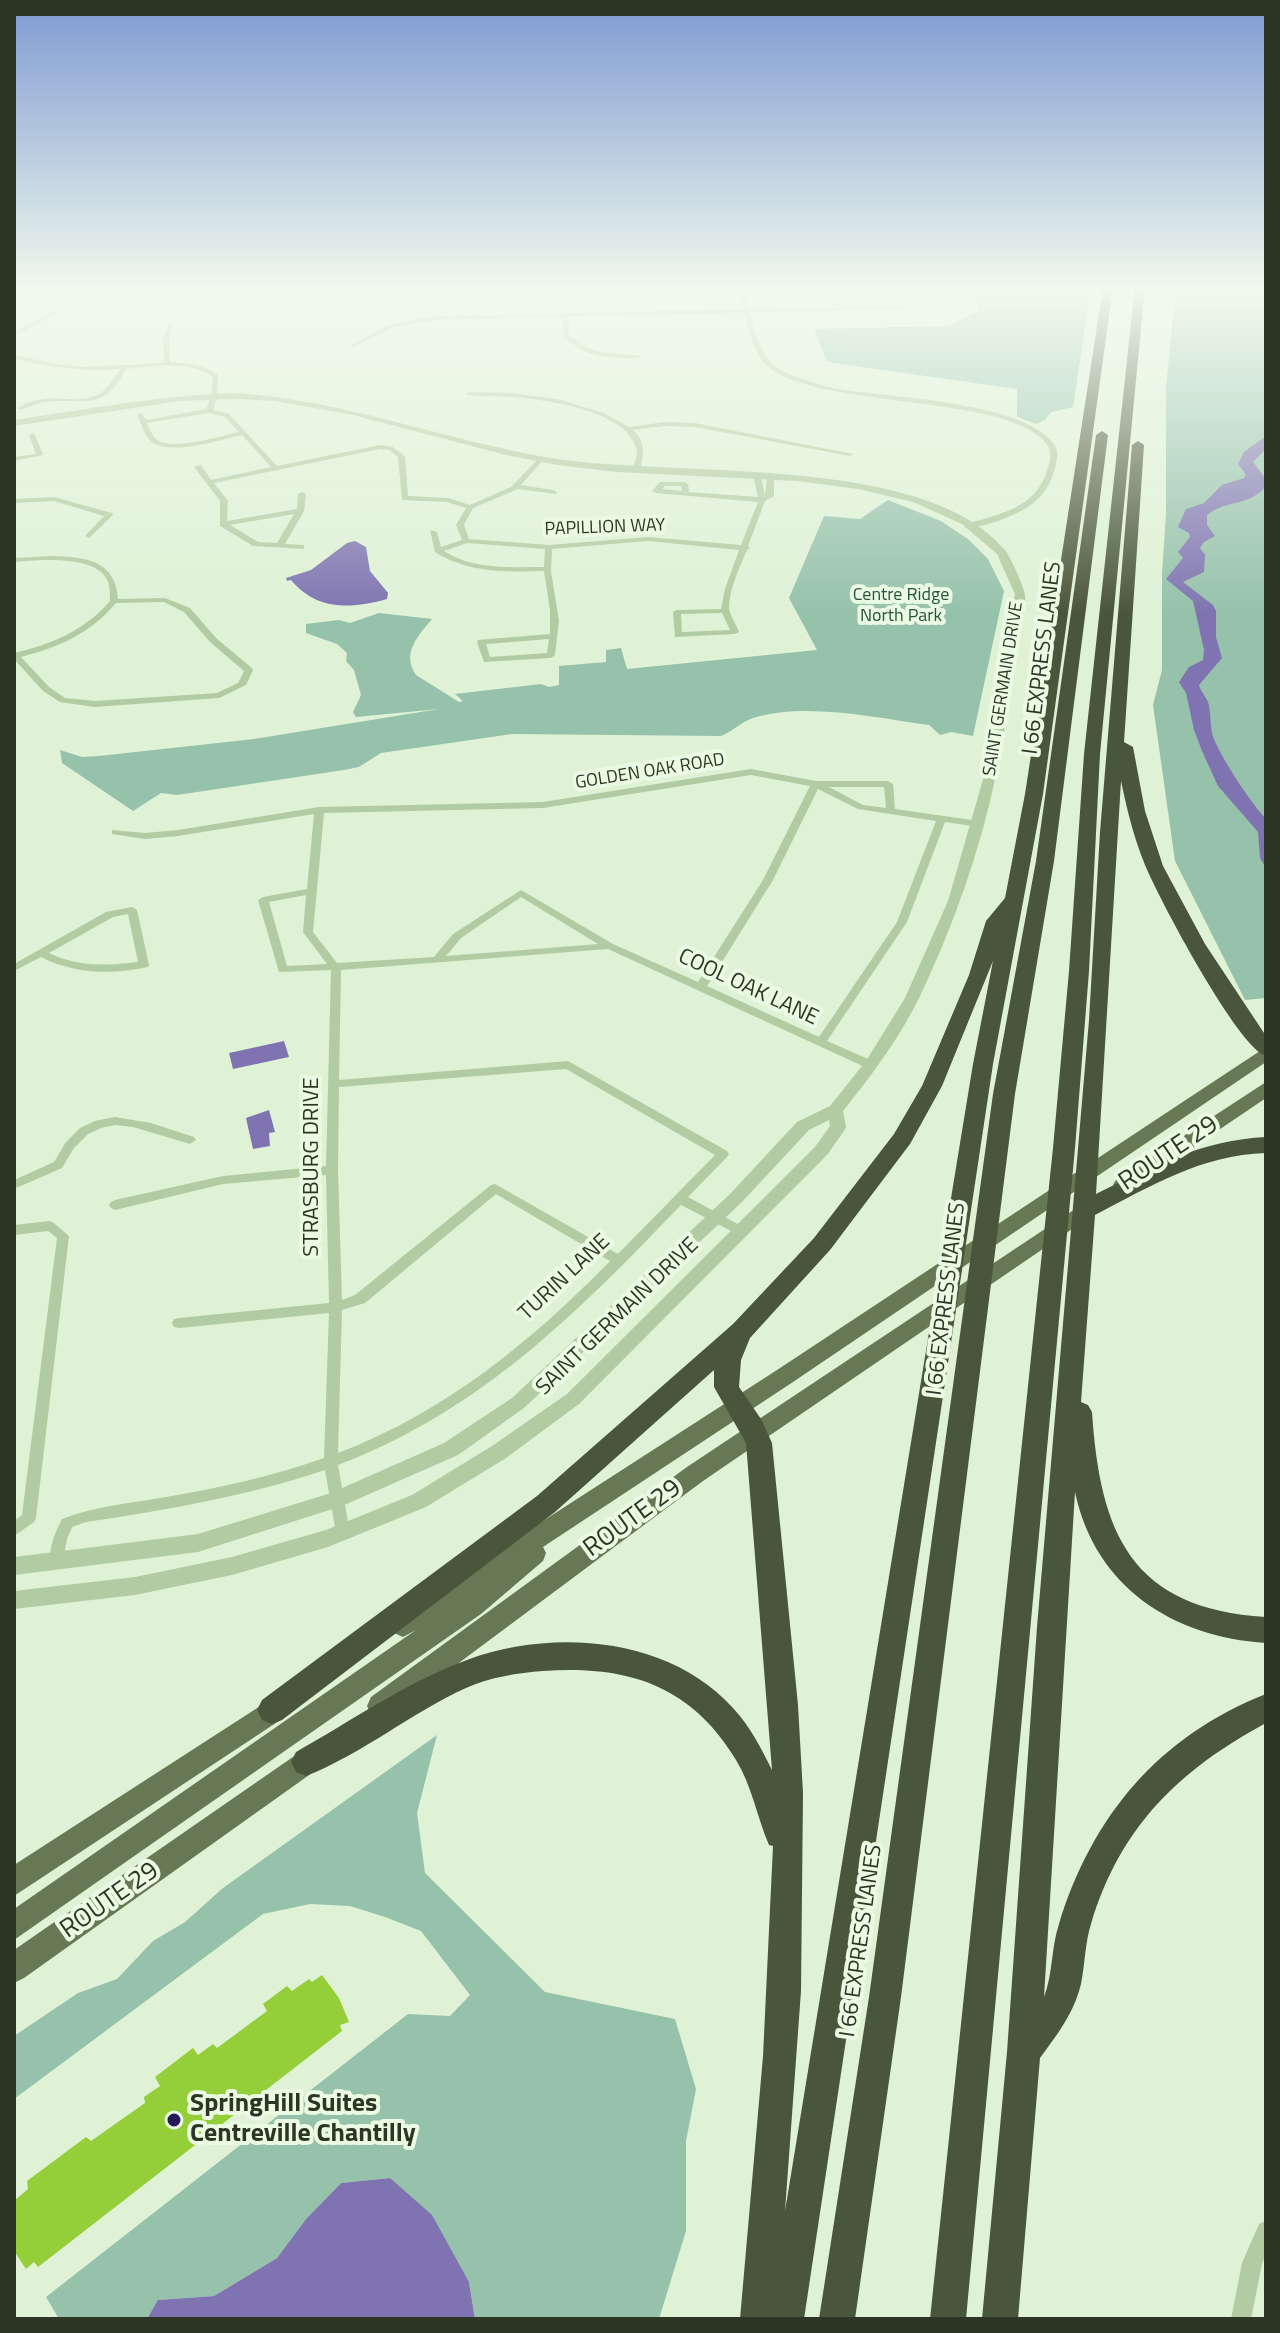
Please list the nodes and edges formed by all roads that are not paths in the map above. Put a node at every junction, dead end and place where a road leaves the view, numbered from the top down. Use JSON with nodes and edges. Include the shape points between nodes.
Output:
{"nodes":[{"id":1,"x":100,"y":396,"type":"edge"},
{"id":2,"x":514,"y":396,"type":"edge"},
{"id":3,"x":880,"y":396,"type":"edge"},
{"id":4,"x":1093,"y":396,"type":"edge"},
{"id":5,"x":1107,"y":396,"type":"edge"},
{"id":6,"x":1129,"y":396,"type":"edge"},
{"id":7,"x":214,"y":397,"type":"junction"},
{"id":8,"x":21,"y":408,"type":"dead end"},
{"id":9,"x":209,"y":411,"type":"junction"},
{"id":10,"x":14,"y":423,"type":"edge"},
{"id":11,"x":1140,"y":426,"type":"dead end"},
{"id":12,"x":629,"y":429,"type":"junction"},
{"id":13,"x":244,"y":433,"type":"junction"},
{"id":14,"x":32,"y":435,"type":"dead end"},
{"id":15,"x":850,"y":454,"type":"dead end"},
{"id":16,"x":14,"y":459,"type":"edge"},
{"id":17,"x":541,"y":459,"type":"junction"},
{"id":18,"x":198,"y":467,"type":"dead end"},
{"id":19,"x":274,"y":467,"type":"junction"},
{"id":20,"x":636,"y":470,"type":"junction"},
{"id":21,"x":757,"y":475,"type":"junction"},
{"id":22,"x":771,"y":476,"type":"junction"},
{"id":23,"x":210,"y":482,"type":"junction"},
{"id":24,"x":517,"y":487,"type":"junction"},
{"id":25,"x":553,"y":492,"type":"dead end"},
{"id":26,"x":302,"y":494,"type":"dead end"},
{"id":27,"x":686,"y":494,"type":"dead end"},
{"id":28,"x":762,"y":500,"type":"junction"},
{"id":29,"x":14,"y":501,"type":"edge"},
{"id":30,"x":470,"y":507,"type":"junction"},
{"id":31,"x":300,"y":511,"type":"junction"},
{"id":32,"x":223,"y":524,"type":"junction"},
{"id":33,"x":968,"y":526,"type":"junction"},
{"id":34,"x":433,"y":532,"type":"dead end"},
{"id":35,"x":89,"y":536,"type":"dead end"},
{"id":36,"x":466,"y":541,"type":"junction"},
{"id":37,"x":280,"y":545,"type":"junction"},
{"id":38,"x":301,"y":547,"type":"dead end"},
{"id":39,"x":549,"y":547,"type":"junction"},
{"id":40,"x":746,"y":548,"type":"junction"},
{"id":41,"x":438,"y":550,"type":"junction"},
{"id":42,"x":14,"y":560,"type":"edge"},
{"id":43,"x":546,"y":569,"type":"junction"},
{"id":44,"x":114,"y":601,"type":"junction"},
{"id":45,"x":725,"y":611,"type":"junction"},
{"id":46,"x":554,"y":636,"type":"junction"},
{"id":47,"x":15,"y":656,"type":"edge"},
{"id":48,"x":1119,"y":682,"type":"junction"},
{"id":49,"x":816,"y":784,"type":"junction"},
{"id":50,"x":319,"y":810,"type":"junction"},
{"id":51,"x":891,"y":812,"type":"junction"},
{"id":52,"x":941,"y":819,"type":"junction"},
{"id":53,"x":979,"y":824,"type":"junction"},
{"id":54,"x":115,"y":832,"type":"dead end"},
{"id":55,"x":312,"y":891,"type":"junction"},
{"id":56,"x":1017,"y":896,"type":"junction"},
{"id":57,"x":609,"y":946,"type":"junction"},
{"id":58,"x":42,"y":954,"type":"junction"},
{"id":59,"x":437,"y":960,"type":"junction"},
{"id":60,"x":14,"y":968,"type":"edge"},
{"id":61,"x":336,"y":969,"type":"junction"},
{"id":62,"x":701,"y":987,"type":"junction"},
{"id":63,"x":1233,"y":1004,"type":"junction"},
{"id":64,"x":1266,"y":1021,"type":"edge"},
{"id":65,"x":820,"y":1043,"type":"junction"},
{"id":66,"x":1266,"y":1051,"type":"edge"},
{"id":67,"x":871,"y":1065,"type":"junction"},
{"id":68,"x":334,"y":1084,"type":"junction"},
{"id":69,"x":1266,"y":1089,"type":"edge"},
{"id":70,"x":835,"y":1110,"type":"junction"},
{"id":71,"x":190,"y":1140,"type":"dead end"},
{"id":72,"x":1266,"y":1145,"type":"edge"},
{"id":73,"x":332,"y":1170,"type":"junction"},
{"id":74,"x":14,"y":1185,"type":"edge"},
{"id":75,"x":679,"y":1198,"type":"junction"},
{"id":76,"x":115,"y":1205,"type":"dead end"},
{"id":77,"x":1087,"y":1209,"type":"junction"},
{"id":78,"x":715,"y":1218,"type":"junction"},
{"id":79,"x":14,"y":1230,"type":"edge"},
{"id":80,"x":741,"y":1231,"type":"junction"},
{"id":81,"x":618,"y":1260,"type":"junction"},
{"id":82,"x":336,"y":1307,"type":"junction"},
{"id":83,"x":179,"y":1323,"type":"dead end"},
{"id":84,"x":742,"y":1331,"type":"junction"},
{"id":85,"x":1075,"y":1332,"type":"junction"},
{"id":86,"x":738,"y":1407,"type":"junction"},
{"id":87,"x":756,"y":1432,"type":"junction"},
{"id":88,"x":331,"y":1462,"type":"junction"},
{"id":89,"x":603,"y":1495,"type":"junction"},
{"id":90,"x":335,"y":1500,"type":"junction"},
{"id":91,"x":14,"y":1530,"type":"edge"},
{"id":92,"x":343,"y":1533,"type":"junction"},
{"id":93,"x":57,"y":1561,"type":"junction"},
{"id":94,"x":14,"y":1566,"type":"edge"},
{"id":95,"x":14,"y":1600,"type":"edge"},
{"id":96,"x":1266,"y":1630,"type":"edge"},
{"id":97,"x":1266,"y":1708,"type":"edge"},
{"id":98,"x":272,"y":1710,"type":"junction"},
{"id":99,"x":306,"y":1762,"type":"junction"},
{"id":100,"x":789,"y":1880,"type":"junction"},
{"id":101,"x":14,"y":1882,"type":"edge"},
{"id":102,"x":14,"y":1926,"type":"edge"},
{"id":103,"x":14,"y":1968,"type":"edge"},
{"id":104,"x":1024,"y":2052,"type":"junction"},
{"id":105,"x":1266,"y":2231,"type":"edge"},
{"id":106,"x":758,"y":2319,"type":"edge"},
{"id":107,"x":786,"y":2319,"type":"edge"},
{"id":108,"x":837,"y":2319,"type":"edge"},
{"id":109,"x":948,"y":2319,"type":"edge"},
{"id":110,"x":1000,"y":2319,"type":"edge"},
{"id":111,"x":1241,"y":2319,"type":"edge"}],
"edges":[{"from":1,"to":8,"type":"street","via":[[70,403],[38,399]]},
{"from":2,"to":12,"type":"street","via":[[570,405]]},
{"from":3,"to":33,"type":"street","via":[[995,415],[1043,436],[1054,455],[1044,491],[1020,509]]},
{"from":4,"to":56,"type":"highway"},
{"from":5,"to":108,"type":"highway","name":"I 66 EXPRESS LANES","via":[[1058,778],[990,1197]]},
{"from":6,"to":109,"type":"highway","via":[[1092,754],[1064,1148]]},
{"from":7,"to":9,"type":"street"},
{"from":7,"to":10,"type":"street","name":"SAINT GERMAIN DRIVE"},
{"from":7,"to":17,"type":"street","name":"SAINT GERMAIN DRIVE","via":[[305,402]]},
{"from":9,"to":13,"type":"street","via":[[227,415]]},
{"from":9,"to":13,"type":"street","via":[[142,418],[152,439],[162,444]]},
{"from":11,"to":48,"type":"highway"},
{"from":12,"to":15,"type":"street","via":[[695,425]]},
{"from":12,"to":20,"type":"street","via":[[640,446]]},
{"from":13,"to":19,"type":"street"},
{"from":14,"to":16,"type":"street","via":[[40,455]]},
{"from":17,"to":20,"type":"street","name":"SAINT GERMAIN DRIVE"},
{"from":17,"to":24,"type":"street"},
{"from":18,"to":23,"type":"street"},
{"from":19,"to":23,"type":"street"},
{"from":19,"to":30,"type":"street","via":[[391,448],[401,456],[405,498]]},
{"from":20,"to":21,"type":"street","name":"SAINT GERMAIN DRIVE"},
{"from":21,"to":22,"type":"street","name":"SAINT GERMAIN DRIVE"},
{"from":21,"to":28,"type":"street"},
{"from":22,"to":28,"type":"street","via":[[770,496]]},
{"from":22,"to":33,"type":"street","name":"SAINT GERMAIN DRIVE","via":[[880,490],[931,506]]},
{"from":23,"to":32,"type":"street","via":[[224,501]]},
{"from":24,"to":25,"type":"street"},
{"from":24,"to":30,"type":"street"},
{"from":26,"to":31,"type":"street"},
{"from":27,"to":28,"type":"street"},
{"from":28,"to":40,"type":"street"},
{"from":29,"to":35,"type":"street","via":[[54,499],[109,515]]},
{"from":30,"to":36,"type":"street","via":[[460,525]]},
{"from":31,"to":32,"type":"street"},
{"from":31,"to":37,"type":"street"},
{"from":32,"to":37,"type":"street","via":[[256,544]]},
{"from":33,"to":53,"type":"street","name":"SAINT GERMAIN DRIVE","via":[[1006,558],[1020,594]]},
{"from":34,"to":41,"type":"street"},
{"from":36,"to":39,"type":"street","name":"PAPILLION WAY"},
{"from":36,"to":41,"type":"street"},
{"from":37,"to":38,"type":"street"},
{"from":39,"to":40,"type":"street","name":"PAPILLION WAY","via":[[648,539]]},
{"from":39,"to":43,"type":"street"},
{"from":40,"to":45,"type":"street","via":[[725,595]]},
{"from":41,"to":43,"type":"street","via":[[486,567]]},
{"from":42,"to":44,"type":"street","via":[[65,559],[100,568],[112,581]]},
{"from":43,"to":46,"type":"street"},
{"from":44,"to":47,"type":"street","via":[[81,634]]},
{"from":44,"to":47,"type":"street","via":[[165,600],[187,610],[249,670],[242,685],[219,695],[84,703],[63,700],[46,689]]},
{"from":45,"to":45,"type":"street","via":[[677,612],[678,635],[735,632]]},
{"from":46,"to":46,"type":"street","via":[[551,655],[487,660],[481,642]]},
{"from":48,"to":63,"type":"highway","via":[[1129,788],[1141,836],[1165,891]]},
{"from":48,"to":85,"type":"highway"},
{"from":49,"to":50,"type":"street","name":"GOLDEN OAK ROAD","via":[[751,772],[543,805]]},
{"from":49,"to":51,"type":"street","name":"GOLDEN OAK ROAD","via":[[861,807]]},
{"from":49,"to":51,"type":"street","via":[[888,784]]},
{"from":49,"to":62,"type":"street","via":[[768,880]]},
{"from":50,"to":54,"type":"street","name":"GOLDEN OAK ROAD","via":[[178,833]]},
{"from":50,"to":55,"type":"street"},
{"from":51,"to":52,"type":"street","name":"GOLDEN OAK ROAD"},
{"from":52,"to":53,"type":"street","name":"GOLDEN OAK ROAD"},
{"from":52,"to":65,"type":"street","via":[[902,922]]},
{"from":53,"to":67,"type":"street","name":"SAINT GERMAIN DRIVE","via":[[935,951]]},
{"from":55,"to":61,"type":"street","via":[[308,932]]},
{"from":55,"to":61,"type":"street","name":"COOL OAK LANE","via":[[263,900],[283,970]]},
{"from":56,"to":84,"type":"highway","via":[[995,921],[944,1058],[902,1139],[822,1244]]},
{"from":56,"to":107,"type":"highway","via":[[983,1064]]},
{"from":57,"to":59,"type":"street","name":"COOL OAK LANE"},
{"from":57,"to":59,"type":"street","name":"COOL OAK LANE","via":[[521,893],[457,936]]},
{"from":57,"to":62,"type":"street","name":"COOL OAK LANE"},
{"from":58,"to":58,"type":"street","via":[[83,969],[144,965],[132,910],[110,914]]},
{"from":58,"to":60,"type":"street"},
{"from":59,"to":61,"type":"street","name":"COOL OAK LANE"},
{"from":61,"to":68,"type":"street","name":"STRASBURG DRIVE"},
{"from":62,"to":65,"type":"street","name":"COOL OAK LANE"},
{"from":63,"to":64,"type":"highway"},
{"from":63,"to":66,"type":"highway"},
{"from":65,"to":67,"type":"street","name":"COOL OAK LANE"},
{"from":66,"to":86,"type":"main road","name":"ROUTE 29"},
{"from":67,"to":70,"type":"street","name":"SAINT GERMAIN DRIVE"},
{"from":68,"to":73,"type":"street","name":"STRASBURG DRIVE"},
{"from":68,"to":75,"type":"street","name":"TURIN LANE","via":[[568,1065],[723,1154]]},
{"from":69,"to":77,"type":"main road","name":"ROUTE 29"},
{"from":70,"to":78,"type":"street","name":"SAINT GERMAIN DRIVE","via":[[803,1126]]},
{"from":70,"to":80,"type":"street","name":"SAINT GERMAIN DRIVE","via":[[838,1127],[821,1151]]},
{"from":71,"to":74,"type":"street","via":[[136,1121],[116,1120],[93,1126],[75,1138],[58,1165]]},
{"from":72,"to":77,"type":"highway","via":[[1223,1146],[1197,1154]]},
{"from":73,"to":76,"type":"street","via":[[223,1180]]},
{"from":73,"to":82,"type":"street","name":"STRASBURG DRIVE"},
{"from":75,"to":78,"type":"street"},
{"from":75,"to":81,"type":"street","name":"TURIN LANE"},
{"from":77,"to":87,"type":"main road","name":"ROUTE 29"},
{"from":78,"to":80,"type":"street"},
{"from":78,"to":90,"type":"street","name":"SAINT GERMAIN DRIVE","via":[[518,1403],[451,1449]]},
{"from":79,"to":91,"type":"street","via":[[50,1226],[63,1236],[29,1518]]},
{"from":80,"to":92,"type":"street","name":"SAINT GERMAIN DRIVE","via":[[573,1399],[419,1501]]},
{"from":81,"to":82,"type":"street","via":[[495,1188],[360,1299]]},
{"from":81,"to":88,"type":"street","name":"TURIN LANE","via":[[547,1328],[458,1398],[397,1434]]},
{"from":82,"to":83,"type":"street"},
{"from":82,"to":88,"type":"street","name":"STRASBURG DRIVE"},
{"from":84,"to":86,"type":"highway","via":[[723,1376]]},
{"from":84,"to":98,"type":"highway","via":[[546,1504]]},
{"from":85,"to":96,"type":"highway","via":[[1085,1480],[1106,1544],[1135,1581],[1179,1612],[1219,1626]]},
{"from":85,"to":104,"type":"highway"},
{"from":86,"to":87,"type":"highway"},
{"from":86,"to":89,"type":"main road","name":"ROUTE 29"},
{"from":87,"to":99,"type":"main road","name":"ROUTE 29"},
{"from":87,"to":100,"type":"highway","via":[[784,1712]]},
{"from":88,"to":90,"type":"street","name":"STRASBURG DRIVE"},
{"from":88,"to":93,"type":"street","name":"TURIN LANE","via":[[222,1494],[85,1516],[67,1523]]},
{"from":89,"to":98,"type":"main road","name":"ROUTE 29"},
{"from":89,"to":102,"type":"main road","via":[[472,1606]]},
{"from":90,"to":92,"type":"street","name":"STRASBURG DRIVE"},
{"from":90,"to":93,"type":"street","name":"SAINT GERMAIN DRIVE","via":[[198,1543]]},
{"from":92,"to":95,"type":"street","name":"SAINT GERMAIN DRIVE","via":[[232,1566],[135,1586]]},
{"from":93,"to":94,"type":"street","name":"SAINT GERMAIN DRIVE"},
{"from":97,"to":104,"type":"highway","via":[[1172,1764],[1114,1831],[1085,1891],[1059,2000]]},
{"from":98,"to":101,"type":"main road","name":"ROUTE 29"},
{"from":99,"to":100,"type":"highway","via":[[461,1675],[563,1654],[627,1661],[690,1688],[740,1736],[770,1797]]},
{"from":99,"to":103,"type":"main road","name":"ROUTE 29"},
{"from":100,"to":106,"type":"highway"},
{"from":104,"to":110,"type":"highway"},
{"from":105,"to":111,"type":"street","via":[[1252,2263]]}]}
